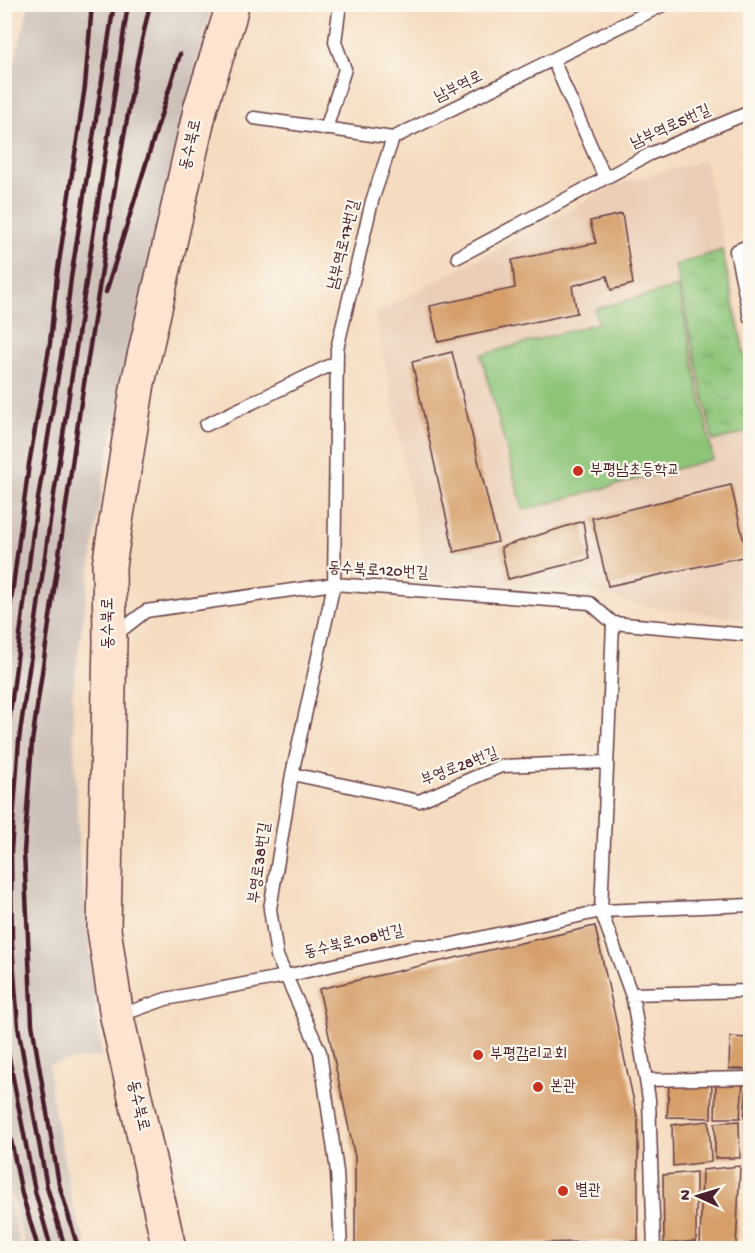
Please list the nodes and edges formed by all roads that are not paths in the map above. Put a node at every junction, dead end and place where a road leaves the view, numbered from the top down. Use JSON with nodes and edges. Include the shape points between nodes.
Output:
{"nodes":[{"id":1,"x":232,"y":4,"type":"edge"},
{"id":2,"x":340,"y":4,"type":"edge"},
{"id":3,"x":664,"y":4,"type":"edge"},
{"id":4,"x":646,"y":9,"type":"edge"},
{"id":5,"x":553,"y":60,"type":"junction"},
{"id":6,"x":750,"y":112,"type":"edge"},
{"id":7,"x":254,"y":118,"type":"dead end"},
{"id":8,"x":326,"y":129,"type":"junction"},
{"id":9,"x":393,"y":138,"type":"junction"},
{"id":10,"x":605,"y":177,"type":"junction"},
{"id":11,"x":750,"y":245,"type":"edge"},
{"id":12,"x":458,"y":257,"type":"dead end"},
{"id":13,"x":750,"y":318,"type":"edge"},
{"id":14,"x":337,"y":362,"type":"junction"},
{"id":15,"x":206,"y":425,"type":"dead end"},
{"id":16,"x":334,"y":584,"type":"junction"},
{"id":17,"x":613,"y":623,"type":"junction"},
{"id":18,"x":750,"y":635,"type":"edge"},
{"id":19,"x":110,"y":640,"type":"junction"},
{"id":20,"x":607,"y":762,"type":"junction"},
{"id":21,"x":292,"y":774,"type":"junction"},
{"id":22,"x":750,"y":905,"type":"edge"},
{"id":23,"x":601,"y":911,"type":"junction"},
{"id":24,"x":285,"y":976,"type":"junction"},
{"id":25,"x":750,"y":991,"type":"edge"},
{"id":26,"x":632,"y":994,"type":"junction"},
{"id":27,"x":117,"y":1017,"type":"junction"},
{"id":28,"x":750,"y":1078,"type":"edge"},
{"id":29,"x":646,"y":1080,"type":"junction"},
{"id":30,"x":169,"y":1248,"type":"edge"},
{"id":31,"x":341,"y":1248,"type":"edge"},
{"id":32,"x":654,"y":1248,"type":"edge"}],
"edges":[{"from":1,"to":19,"type":"street","name":"동수북로","via":[[201,106],[138,383],[109,566]]},
{"from":2,"to":8,"type":"lane","via":[[335,42],[345,69]]},
{"from":3,"to":4,"type":"lane","name":"남부역로"},
{"from":4,"to":5,"type":"lane","name":"남부역로"},
{"from":5,"to":9,"type":"lane","name":"남부역로"},
{"from":5,"to":10,"type":"lane"},
{"from":6,"to":10,"type":"lane","name":"남부역로5번길"},
{"from":7,"to":8,"type":"lane"},
{"from":8,"to":9,"type":"lane"},
{"from":9,"to":14,"type":"lane","name":"남부역로17번길","via":[[372,201]]},
{"from":10,"to":12,"type":"lane"},
{"from":11,"to":13,"type":"lane","via":[[736,251]]},
{"from":14,"to":15,"type":"lane"},
{"from":14,"to":16,"type":"lane","name":"남부역로17번길"},
{"from":16,"to":17,"type":"lane","name":"동수북로120번길","via":[[590,603]]},
{"from":16,"to":19,"type":"lane","name":"동수북로120번길","via":[[146,611]]},
{"from":16,"to":21,"type":"lane","name":"부영로38번길"},
{"from":17,"to":18,"type":"lane"},
{"from":17,"to":20,"type":"lane"},
{"from":19,"to":27,"type":"street","name":"동수북로","via":[[104,929]]},
{"from":20,"to":21,"type":"lane","name":"부영로28번길","via":[[501,766],[419,801]]},
{"from":20,"to":23,"type":"lane"},
{"from":21,"to":24,"type":"lane","name":"부영로38번길","via":[[270,909],[277,956]]},
{"from":22,"to":23,"type":"lane","name":"동수북로108번길"},
{"from":23,"to":24,"type":"lane","name":"동수북로108번길","via":[[444,946],[415,946]]},
{"from":23,"to":26,"type":"lane"},
{"from":24,"to":27,"type":"lane","name":"동수북로108번길","via":[[166,999]]},
{"from":24,"to":31,"type":"lane","name":"부영로38번길","via":[[320,1052],[337,1172]]},
{"from":25,"to":26,"type":"lane"},
{"from":26,"to":29,"type":"lane"},
{"from":27,"to":30,"type":"street","name":"동수북로"},
{"from":28,"to":29,"type":"lane"},
{"from":29,"to":32,"type":"lane"}]}
